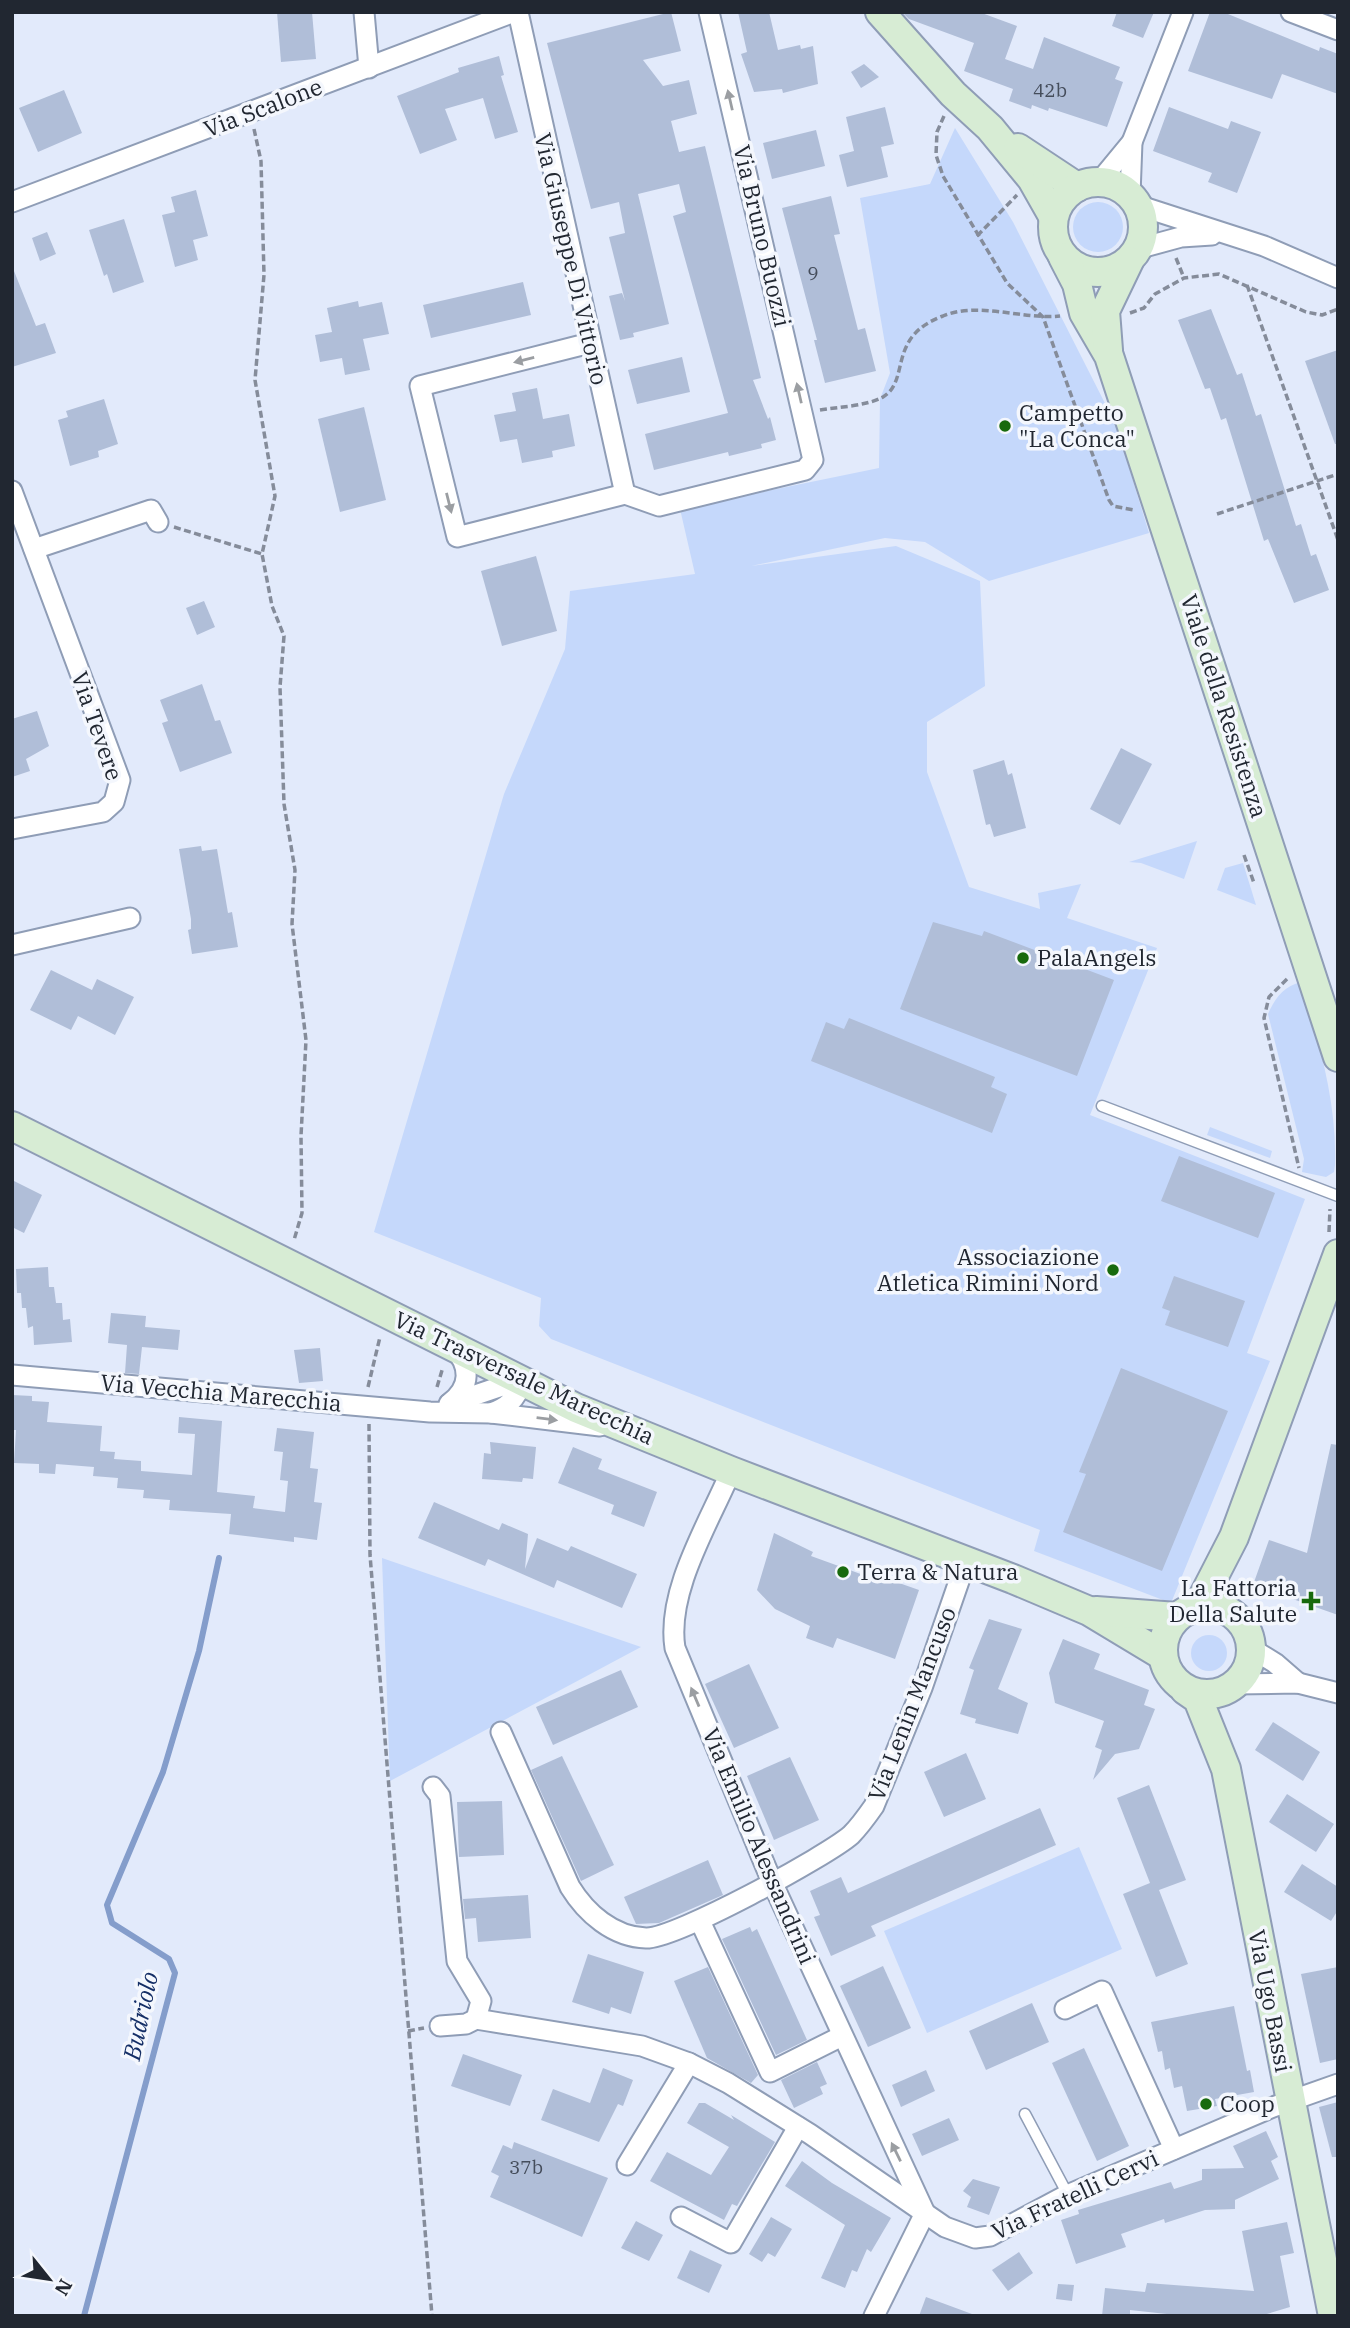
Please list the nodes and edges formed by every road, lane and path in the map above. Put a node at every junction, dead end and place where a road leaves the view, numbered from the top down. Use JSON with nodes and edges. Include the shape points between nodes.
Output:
{"nodes":[{"id":1,"x":364,"y":12,"type":"edge"},
{"id":2,"x":516,"y":12,"type":"edge"},
{"id":3,"x":709,"y":12,"type":"edge"},
{"id":4,"x":880,"y":12,"type":"edge"},
{"id":5,"x":1183,"y":12,"type":"edge"},
{"id":6,"x":1291,"y":12,"type":"edge"},
{"id":7,"x":1338,"y":30,"type":"edge"},
{"id":8,"x":369,"y":68,"type":"junction"},
{"id":9,"x":953,"y":94,"type":"junction"},
{"id":10,"x":249,"y":114,"type":"junction"},
{"id":11,"x":990,"y":128,"type":"junction"},
{"id":12,"x":1132,"y":142,"type":"junction"},
{"id":13,"x":1032,"y":178,"type":"junction"},
{"id":14,"x":1088,"y":184,"type":"junction"},
{"id":15,"x":1134,"y":200,"type":"junction"},
{"id":16,"x":12,"y":202,"type":"edge"},
{"id":17,"x":1054,"y":216,"type":"junction"},
{"id":18,"x":1223,"y":235,"type":"junction"},
{"id":19,"x":977,"y":236,"type":"junction"},
{"id":20,"x":1174,"y":253,"type":"dead end"},
{"id":21,"x":1133,"y":255,"type":"junction"},
{"id":22,"x":1063,"y":257,"type":"junction"},
{"id":23,"x":1184,"y":278,"type":"junction"},
{"id":24,"x":1338,"y":278,"type":"edge"},
{"id":25,"x":1246,"y":283,"type":"junction"},
{"id":26,"x":1338,"y":309,"type":"edge"},
{"id":27,"x":1094,"y":312,"type":"junction"},
{"id":28,"x":1043,"y":317,"type":"junction"},
{"id":29,"x":590,"y":343,"type":"junction"},
{"id":30,"x":804,"y":413,"type":"junction"},
{"id":31,"x":1338,"y":474,"type":"edge"},
{"id":32,"x":1317,"y":481,"type":"junction"},
{"id":33,"x":12,"y":491,"type":"edge"},
{"id":34,"x":630,"y":497,"type":"junction"},
{"id":35,"x":1160,"y":510,"type":"junction"},
{"id":36,"x":1217,"y":513,"type":"dead end"},
{"id":37,"x":154,"y":516,"type":"joint"},
{"id":38,"x":1338,"y":540,"type":"edge"},
{"id":39,"x":34,"y":549,"type":"junction"},
{"id":40,"x":262,"y":554,"type":"junction"},
{"id":41,"x":12,"y":830,"type":"edge"},
{"id":42,"x":1244,"y":855,"type":"dead end"},
{"id":43,"x":1258,"y":895,"type":"dead end"},
{"id":44,"x":130,"y":918,"type":"dead end"},
{"id":45,"x":12,"y":945,"type":"edge"},
{"id":46,"x":1283,"y":968,"type":"dead end"},
{"id":47,"x":1338,"y":1057,"type":"edge"},
{"id":48,"x":1102,"y":1106,"type":"dead end"},
{"id":49,"x":12,"y":1126,"type":"edge"},
{"id":50,"x":1298,"y":1170,"type":"dead end"},
{"id":51,"x":1338,"y":1196,"type":"edge"},
{"id":52,"x":292,"y":1245,"type":"dead end"},
{"id":53,"x":1338,"y":1254,"type":"edge"},
{"id":54,"x":381,"y":1333,"type":"dead end"},
{"id":55,"x":449,"y":1354,"type":"junction"},
{"id":56,"x":12,"y":1375,"type":"edge"},
{"id":57,"x":522,"y":1382,"type":"junction"},
{"id":58,"x":367,"y":1393,"type":"dead end"},
{"id":59,"x":442,"y":1398,"type":"junction"},
{"id":60,"x":430,"y":1412,"type":"junction"},
{"id":61,"x":491,"y":1413,"type":"junction"},
{"id":62,"x":369,"y":1419,"type":"dead end"},
{"id":63,"x":627,"y":1429,"type":"junction"},
{"id":64,"x":732,"y":1471,"type":"junction"},
{"id":65,"x":1234,"y":1537,"type":"junction"},
{"id":66,"x":966,"y":1561,"type":"junction"},
{"id":67,"x":1089,"y":1611,"type":"junction"},
{"id":68,"x":1187,"y":1612,"type":"junction"},
{"id":69,"x":1236,"y":1616,"type":"junction"},
{"id":70,"x":1251,"y":1648,"type":"junction"},
{"id":71,"x":1162,"y":1655,"type":"junction"},
{"id":72,"x":1298,"y":1684,"type":"junction"},
{"id":73,"x":1231,"y":1687,"type":"junction"},
{"id":74,"x":1185,"y":1690,"type":"junction"},
{"id":75,"x":1338,"y":1693,"type":"edge"},
{"id":76,"x":500,"y":1732,"type":"dead end"},
{"id":77,"x":1226,"y":1769,"type":"junction"},
{"id":78,"x":433,"y":1787,"type":"dead end"},
{"id":79,"x":772,"y":1881,"type":"junction"},
{"id":80,"x":700,"y":1921,"type":"junction"},
{"id":81,"x":1065,"y":2009,"type":"dead end"},
{"id":82,"x":476,"y":2019,"type":"junction"},
{"id":83,"x":440,"y":2026,"type":"dead end"},
{"id":84,"x":842,"y":2036,"type":"junction"},
{"id":85,"x":689,"y":2063,"type":"junction"},
{"id":86,"x":1338,"y":2084,"type":"edge"},
{"id":87,"x":1289,"y":2100,"type":"junction"},
{"id":88,"x":1025,"y":2114,"type":"dead end"},
{"id":89,"x":798,"y":2127,"type":"junction"},
{"id":90,"x":1174,"y":2149,"type":"junction"},
{"id":91,"x":627,"y":2165,"type":"dead end"},
{"id":92,"x":1068,"y":2195,"type":"junction"},
{"id":93,"x":925,"y":2213,"type":"junction"},
{"id":94,"x":681,"y":2217,"type":"dead end"},
{"id":95,"x":432,"y":2316,"type":"edge"},
{"id":96,"x":874,"y":2316,"type":"edge"},
{"id":97,"x":1333,"y":2316,"type":"edge"}],
"edges":[{"from":1,"to":8,"type":"street"},
{"from":2,"to":8,"type":"street","name":"Via Scalone"},
{"from":2,"to":29,"type":"street","name":"Via Giuseppe Di Vittorio"},
{"from":30,"to":3,"type":"street","name":"Via Bruno Buozzi","one_way":true},
{"from":4,"to":9,"type":"street"},
{"from":5,"to":12,"type":"street"},
{"from":6,"to":7,"type":"street"},
{"from":8,"to":10,"type":"street","name":"Via Scalone"},
{"from":9,"to":11,"type":"street"},
{"from":9,"to":19,"type":"path","via":[[937,132],[936,155]]},
{"from":10,"to":16,"type":"street","name":"Via Scalone"},
{"from":10,"to":40,"type":"path","via":[[261,161],[264,275],[255,380],[275,496]]},
{"from":11,"to":13,"type":"street"},
{"from":11,"to":14,"type":"street"},
{"from":12,"to":14,"type":"street"},
{"from":12,"to":15,"type":"street"},
{"from":13,"to":17,"type":"street"},
{"from":13,"to":19,"type":"path"},
{"from":14,"to":15,"type":"street","via":[[1111,184]]},
{"from":14,"to":17,"type":"street","via":[[1066,194]]},
{"from":15,"to":18,"type":"street"},
{"from":15,"to":21,"type":"street","via":[[1142,219],[1142,235]]},
{"from":17,"to":22,"type":"street","name":"Viale della Resistenza","via":[[1054,238]]},
{"from":18,"to":21,"type":"street","via":[[1181,237]]},
{"from":18,"to":24,"type":"street","via":[[1264,246]]},
{"from":19,"to":28,"type":"path","via":[[1007,283]]},
{"from":20,"to":23,"type":"path"},
{"from":21,"to":22,"type":"street","via":[[1116,269],[1088,272]]},
{"from":21,"to":27,"type":"street"},
{"from":22,"to":27,"type":"street","name":"Viale della Resistenza"},
{"from":23,"to":25,"type":"path","via":[[1219,274]]},
{"from":23,"to":27,"type":"path","via":[[1132,313]]},
{"from":25,"to":26,"type":"path","via":[[1306,312],[1322,315]]},
{"from":25,"to":32,"type":"path"},
{"from":27,"to":28,"type":"path"},
{"from":27,"to":35,"type":"street","name":"Viale della Resistenza"},
{"from":28,"to":30,"type":"path","via":[[993,311],[946,314],[915,331],[905,346],[891,390],[880,399]]},
{"from":28,"to":35,"type":"path","via":[[1113,506],[1125,511]]},
{"from":29,"to":34,"type":"street","name":"Via Giuseppe Di Vittorio"},
{"from":29,"to":34,"type":"street","one_way":true,"via":[[420,386],[457,537]]},
{"from":30,"to":34,"type":"street","name":"Via Bruno Buozzi","via":[[813,460],[805,470],[659,506]]},
{"from":31,"to":32,"type":"path"},
{"from":32,"to":36,"type":"path"},
{"from":32,"to":38,"type":"path"},
{"from":33,"to":39,"type":"street","name":"Via Tevere"},
{"from":35,"to":47,"type":"street","name":"Viale della Resistenza"},
{"from":37,"to":39,"type":"street"},
{"from":37,"to":40,"type":"path"},
{"from":39,"to":41,"type":"street","name":"Via Tevere","via":[[120,780],[114,802],[103,811]]},
{"from":40,"to":52,"type":"path","via":[[272,606],[284,636],[280,687],[284,804],[295,870],[292,924],[306,1040],[303,1213]]},
{"from":42,"to":43,"type":"path"},
{"from":44,"to":45,"type":"street"},
{"from":46,"to":50,"type":"path","via":[[1287,981],[1269,997],[1264,1018]]},
{"from":48,"to":51,"type":"lane"},
{"from":49,"to":55,"type":"street","name":"Via Trasversale Marecchia"},
{"from":53,"to":65,"type":"street"},
{"from":54,"to":58,"type":"path"},
{"from":55,"to":57,"type":"street","name":"Via Trasversale Marecchia"},
{"from":55,"to":59,"type":"path"},
{"from":55,"to":59,"type":"street","via":[[463,1358],[467,1382],[463,1393]]},
{"from":56,"to":60,"type":"street","name":"Via Vecchia Marecchia"},
{"from":57,"to":59,"type":"street","name":"Via Vecchia Marecchia"},
{"from":57,"to":61,"type":"street","via":[[518,1395],[504,1409]]},
{"from":57,"to":63,"type":"street","name":"Via Trasversale Marecchia"},
{"from":59,"to":60,"type":"street","name":"Via Vecchia Marecchia"},
{"from":60,"to":61,"type":"street","name":"Via Vecchia Marecchia"},
{"from":61,"to":63,"type":"street","name":"Via Vecchia Marecchia","one_way":true},
{"from":62,"to":95,"type":"path","via":[[370,1555]]},
{"from":63,"to":64,"type":"street","name":"Via Trasversale Marecchia"},
{"from":64,"to":66,"type":"street","name":"Via Trasversale Marecchia"},
{"from":79,"to":64,"type":"street","name":"Via Emilio Alessandrini","one_way":true,"via":[[675,1648],[672,1630],[686,1574]]},
{"from":65,"to":68,"type":"street"},
{"from":65,"to":69,"type":"street"},
{"from":66,"to":67,"type":"street","name":"Via Trasversale Marecchia"},
{"from":66,"to":79,"type":"street","name":"Via Lenin Mancuso","via":[[874,1806],[850,1836]]},
{"from":67,"to":68,"type":"street","name":"Via Trasversale Marecchia"},
{"from":67,"to":71,"type":"street","name":"Via Trasversale Marecchia"},
{"from":68,"to":69,"type":"street","via":[[1212,1606]]},
{"from":68,"to":71,"type":"street","via":[[1168,1628]]},
{"from":69,"to":70,"type":"street"},
{"from":70,"to":72,"type":"street"},
{"from":70,"to":73,"type":"street","via":[[1250,1662]]},
{"from":71,"to":74,"type":"street","via":[[1174,1681]]},
{"from":72,"to":73,"type":"street"},
{"from":72,"to":75,"type":"street"},
{"from":73,"to":74,"type":"street","via":[[1213,1695]]},
{"from":73,"to":77,"type":"street","name":"Via Ugo Bassi"},
{"from":74,"to":77,"type":"street","name":"Via Ugo Bassi","via":[[1198,1699]]},
{"from":76,"to":80,"type":"street","name":"Via Lenin Mancuso","via":[[583,1908],[624,1933],[645,1938]]},
{"from":77,"to":87,"type":"street","name":"Via Ugo Bassi"},
{"from":78,"to":82,"type":"street","via":[[440,1796],[458,1968],[481,2001]]},
{"from":79,"to":80,"type":"street","name":"Via Lenin Mancuso"},
{"from":79,"to":84,"type":"street","name":"Via Emilio Alessandrini"},
{"from":80,"to":84,"type":"street","via":[[770,2072]]},
{"from":81,"to":90,"type":"street","via":[[1102,1991]]},
{"from":82,"to":83,"type":"street","name":"Via Fratelli Cervi"},
{"from":82,"to":85,"type":"street","name":"Via Fratelli Cervi","via":[[642,2046]]},
{"from":93,"to":84,"type":"street","name":"Via Emilio Alessandrini","one_way":true},
{"from":85,"to":89,"type":"street","name":"Via Fratelli Cervi"},
{"from":85,"to":91,"type":"street"},
{"from":86,"to":87,"type":"street","name":"Via Fratelli Cervi"},
{"from":87,"to":90,"type":"street","name":"Via Fratelli Cervi"},
{"from":87,"to":97,"type":"street","name":"Via Ugo Bassi"},
{"from":88,"to":92,"type":"lane"},
{"from":89,"to":93,"type":"street","name":"Via Fratelli Cervi"},
{"from":89,"to":94,"type":"street","via":[[732,2243]]},
{"from":90,"to":92,"type":"street","name":"Via Fratelli Cervi"},
{"from":92,"to":93,"type":"street","name":"Via Fratelli Cervi","via":[[990,2236],[962,2235]]},
{"from":93,"to":96,"type":"street"}]}
